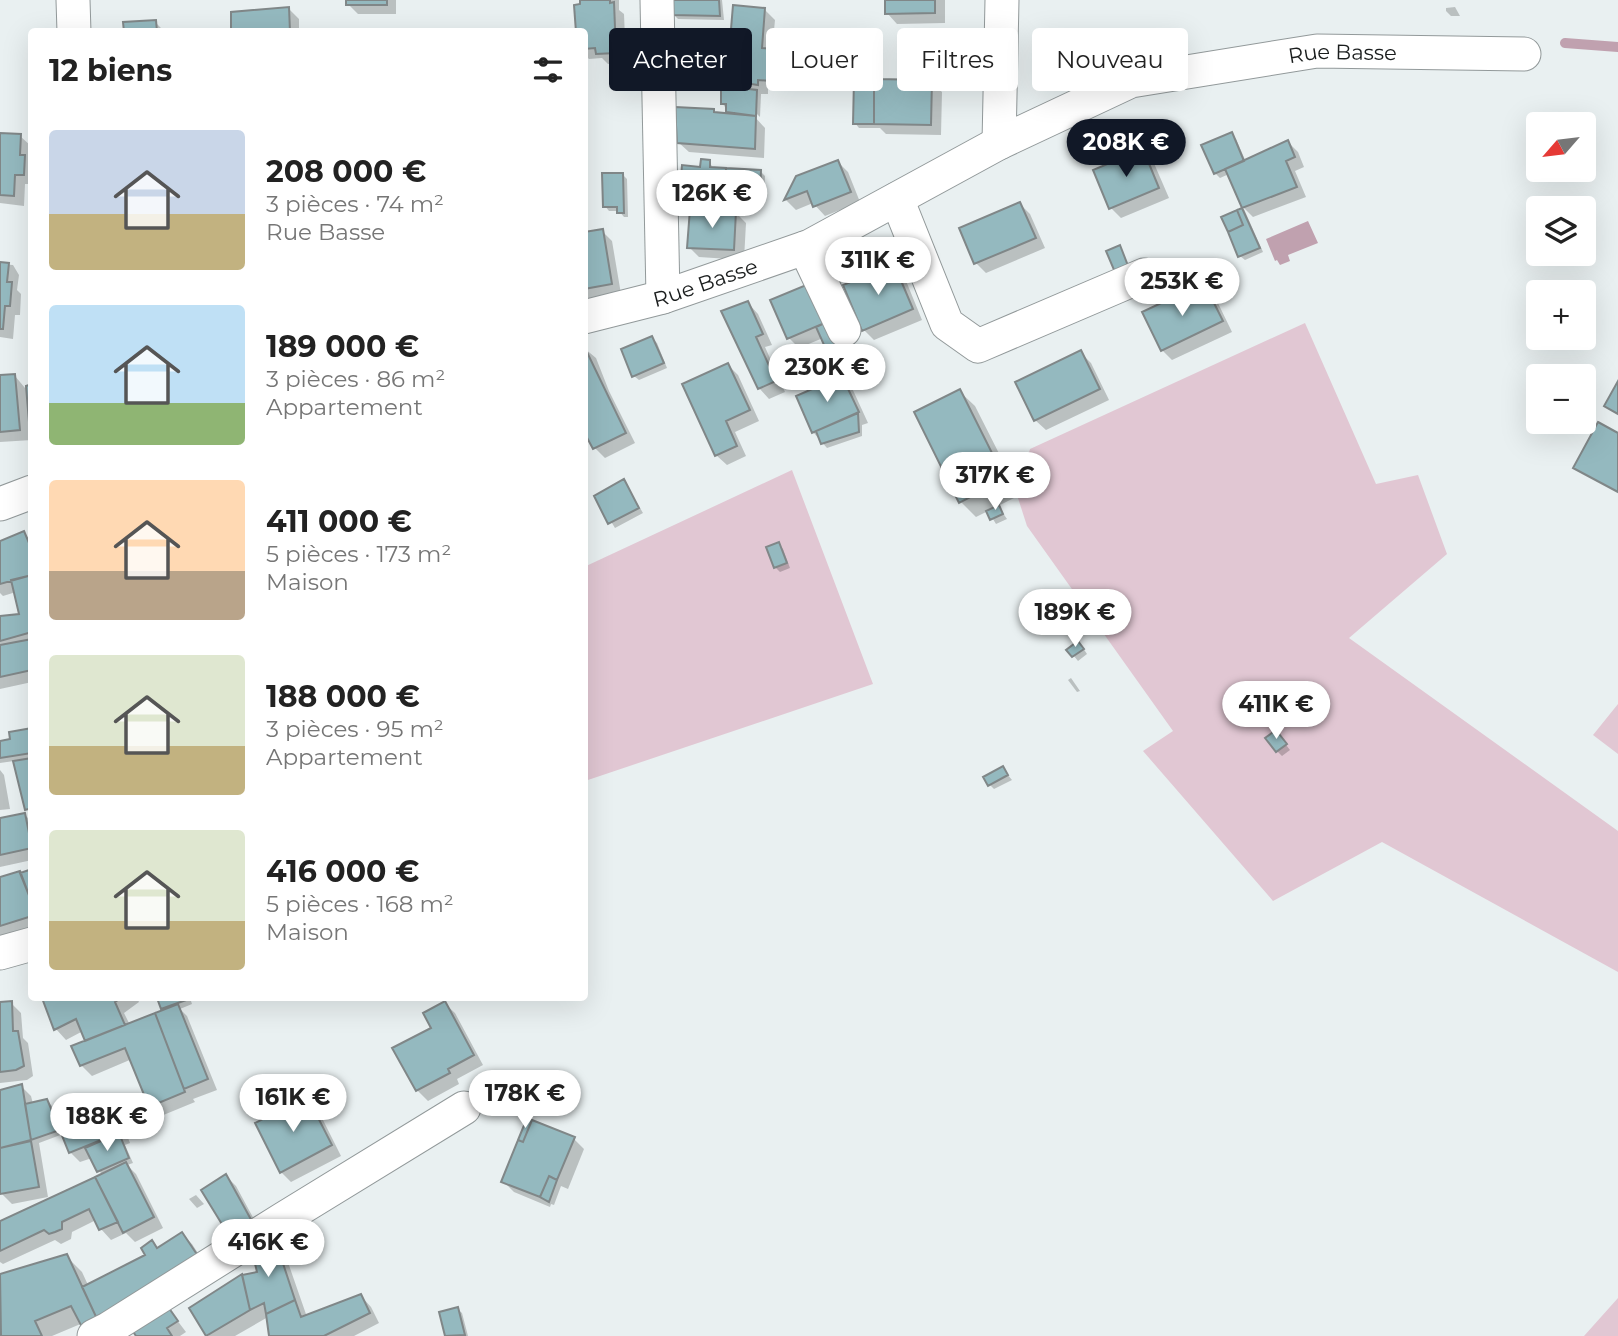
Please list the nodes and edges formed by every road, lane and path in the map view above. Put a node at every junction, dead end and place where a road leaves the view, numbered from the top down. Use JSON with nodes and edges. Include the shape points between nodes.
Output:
{"nodes":[{"id":1,"x":73,"y":0,"type":"edge"},
{"id":2,"x":657,"y":0,"type":"edge"},
{"id":3,"x":1002,"y":0,"type":"edge"},
{"id":4,"x":74,"y":28,"type":"edge"},
{"id":5,"x":1524,"y":54,"type":"dead end"},
{"id":6,"x":999,"y":144,"type":"junction"},
{"id":7,"x":897,"y":199,"type":"junction"},
{"id":8,"x":805,"y":248,"type":"junction"},
{"id":9,"x":1144,"y":275,"type":"dead end"},
{"id":10,"x":663,"y":297,"type":"junction"},
{"id":11,"x":588,"y":316,"type":"edge"},
{"id":12,"x":844,"y":330,"type":"dead end"},
{"id":13,"x":28,"y":494,"type":"edge"},
{"id":14,"x":0,"y":504,"type":"edge"},
{"id":15,"x":28,"y":945,"type":"edge"},
{"id":16,"x":0,"y":953,"type":"edge"},
{"id":17,"x":464,"y":1108,"type":"dead end"},
{"id":18,"x":94,"y":1336,"type":"edge"}],
"edges":[{"from":1,"to":4,"type":"street"},
{"from":2,"to":10,"type":"street"},
{"from":3,"to":6,"type":"street"},
{"from":5,"to":6,"type":"street","name":"Rue Basse","via":[[1317,51],[1131,81]]},
{"from":6,"to":7,"type":"street","name":"Rue Basse"},
{"from":7,"to":8,"type":"street","name":"Rue Basse"},
{"from":7,"to":9,"type":"street","via":[[947,324],[978,346]]},
{"from":8,"to":10,"type":"street","name":"Rue Basse"},
{"from":8,"to":12,"type":"street"},
{"from":10,"to":11,"type":"street","name":"Rue Basse"},
{"from":13,"to":14,"type":"street"},
{"from":15,"to":16,"type":"street"},
{"from":17,"to":18,"type":"street"}]}
